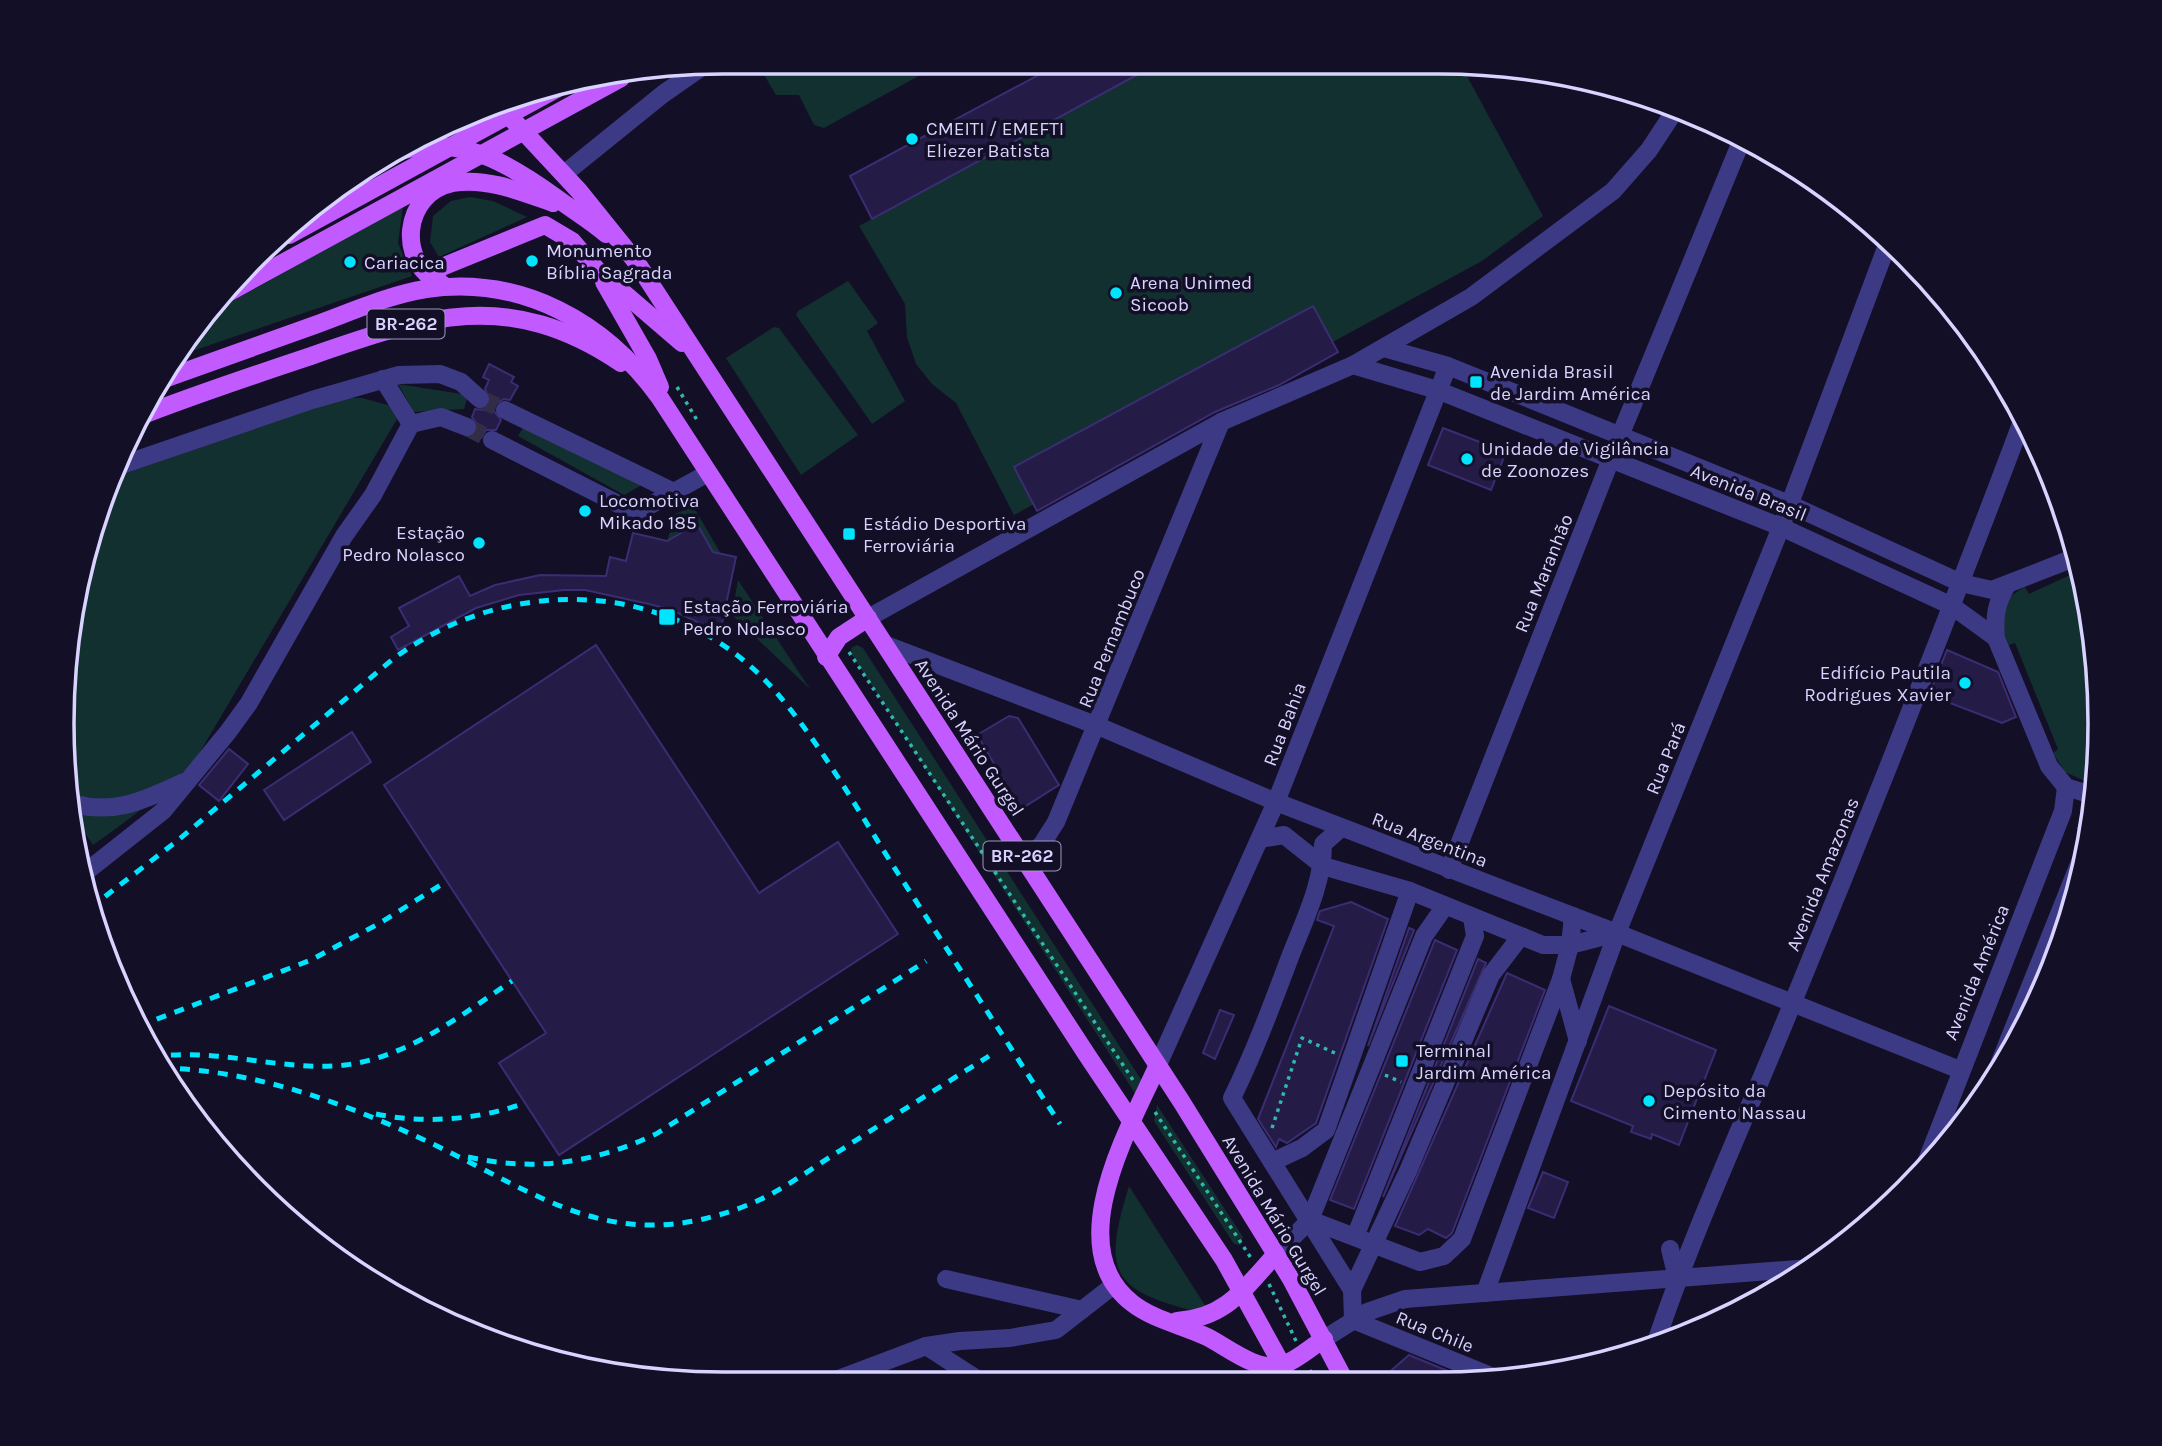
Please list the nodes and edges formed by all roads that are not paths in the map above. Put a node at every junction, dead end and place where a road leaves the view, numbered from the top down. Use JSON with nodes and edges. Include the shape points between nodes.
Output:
{"nodes":[{"id":1,"x":692,"y":75,"type":"edge"},
{"id":2,"x":611,"y":84,"type":"edge"},
{"id":3,"x":530,"y":103,"type":"edge"},
{"id":4,"x":504,"y":112,"type":"edge"},
{"id":5,"x":1671,"y":117,"type":"edge"},
{"id":6,"x":1739,"y":147,"type":"edge"},
{"id":7,"x":420,"y":149,"type":"edge"},
{"id":8,"x":564,"y":174,"type":"junction"},
{"id":9,"x":573,"y":209,"type":"junction"},
{"id":10,"x":307,"y":225,"type":"edge"},
{"id":11,"x":1885,"y":252,"type":"edge"},
{"id":12,"x":637,"y":263,"type":"junction"},
{"id":13,"x":597,"y":270,"type":"junction"},
{"id":14,"x":247,"y":283,"type":"edge"},
{"id":15,"x":443,"y":284,"type":"junction"},
{"id":16,"x":1384,"y":348,"type":"junction"},
{"id":17,"x":698,"y":356,"type":"junction"},
{"id":18,"x":1353,"y":365,"type":"junction"},
{"id":19,"x":1448,"y":366,"type":"junction"},
{"id":20,"x":175,"y":375,"type":"edge"},
{"id":21,"x":383,"y":379,"type":"junction"},
{"id":22,"x":1437,"y":390,"type":"junction"},
{"id":23,"x":660,"y":398,"type":"junction"},
{"id":24,"x":480,"y":399,"type":"tunnel mouth"},
{"id":25,"x":505,"y":410,"type":"tunnel mouth"},
{"id":26,"x":153,"y":412,"type":"edge"},
{"id":27,"x":674,"y":421,"type":"junction"},
{"id":28,"x":1221,"y":422,"type":"junction"},
{"id":29,"x":411,"y":424,"type":"junction"},
{"id":30,"x":467,"y":427,"type":"tunnel mouth"},
{"id":31,"x":2019,"y":430,"type":"edge"},
{"id":32,"x":1620,"y":436,"type":"junction"},
{"id":33,"x":492,"y":440,"type":"tunnel mouth"},
{"id":34,"x":1611,"y":459,"type":"junction"},
{"id":35,"x":128,"y":463,"type":"edge"},
{"id":36,"x":708,"y":473,"type":"junction"},
{"id":37,"x":674,"y":492,"type":"junction"},
{"id":38,"x":1789,"y":504,"type":"junction"},
{"id":39,"x":1781,"y":527,"type":"junction"},
{"id":40,"x":2067,"y":561,"type":"edge"},
{"id":41,"x":1961,"y":583,"type":"junction"},
{"id":42,"x":2007,"y":586,"type":"junction"},
{"id":43,"x":1952,"y":606,"type":"junction"},
{"id":44,"x":868,"y":618,"type":"junction"},
{"id":45,"x":1996,"y":638,"type":"junction"},
{"id":46,"x":886,"y":645,"type":"junction"},
{"id":47,"x":826,"y":657,"type":"junction"},
{"id":48,"x":1097,"y":726,"type":"junction"},
{"id":49,"x":190,"y":779,"type":"junction"},
{"id":50,"x":2066,"y":787,"type":"junction"},
{"id":51,"x":2084,"y":793,"type":"edge"},
{"id":52,"x":1276,"y":802,"type":"junction"},
{"id":53,"x":79,"y":805,"type":"edge"},
{"id":54,"x":1341,"y":828,"type":"junction"},
{"id":55,"x":1260,"y":839,"type":"junction"},
{"id":56,"x":1025,"y":861,"type":"junction"},
{"id":57,"x":1323,"y":866,"type":"junction"},
{"id":58,"x":90,"y":868,"type":"edge"},
{"id":59,"x":1449,"y":870,"type":"junction"},
{"id":60,"x":1410,"y":891,"type":"junction"},
{"id":61,"x":1445,"y":906,"type":"junction"},
{"id":62,"x":2060,"y":912,"type":"edge"},
{"id":63,"x":1573,"y":916,"type":"junction"},
{"id":64,"x":1472,"y":917,"type":"junction"},
{"id":65,"x":1617,"y":933,"type":"junction"},
{"id":66,"x":1521,"y":936,"type":"junction"},
{"id":67,"x":1570,"y":945,"type":"junction"},
{"id":68,"x":1624,"y":960,"type":"dead end"},
{"id":69,"x":1561,"y":979,"type":"junction"},
{"id":70,"x":1793,"y":1003,"type":"junction"},
{"id":71,"x":2017,"y":1018,"type":"edge"},
{"id":72,"x":1578,"y":1041,"type":"junction"},
{"id":73,"x":1157,"y":1067,"type":"junction"},
{"id":74,"x":1960,"y":1070,"type":"junction"},
{"id":75,"x":1132,"y":1123,"type":"junction"},
{"id":76,"x":1933,"y":1144,"type":"edge"},
{"id":77,"x":1272,"y":1162,"type":"junction"},
{"id":78,"x":1310,"y":1220,"type":"junction"},
{"id":79,"x":1354,"y":1237,"type":"junction"},
{"id":80,"x":1375,"y":1245,"type":"junction"},
{"id":81,"x":1670,"y":1250,"type":"dead end"},
{"id":82,"x":1276,"y":1254,"type":"junction"},
{"id":83,"x":1508,"y":1262,"type":"dead end"},
{"id":84,"x":1789,"y":1270,"type":"edge"},
{"id":85,"x":1677,"y":1278,"type":"junction"},
{"id":86,"x":946,"y":1279,"type":"dead end"},
{"id":87,"x":1114,"y":1285,"type":"junction"},
{"id":88,"x":1352,"y":1290,"type":"junction"},
{"id":89,"x":1242,"y":1291,"type":"junction"},
{"id":90,"x":1485,"y":1293,"type":"junction"},
{"id":91,"x":1082,"y":1310,"type":"junction"},
{"id":92,"x":1353,"y":1320,"type":"junction"},
{"id":93,"x":1174,"y":1321,"type":"junction"},
{"id":94,"x":1659,"y":1334,"type":"edge"},
{"id":95,"x":1324,"y":1339,"type":"junction"},
{"id":96,"x":926,"y":1346,"type":"junction"},
{"id":97,"x":1283,"y":1365,"type":"junction"},
{"id":98,"x":1479,"y":1371,"type":"edge"},
{"id":99,"x":857,"y":1372,"type":"edge"},
{"id":100,"x":966,"y":1372,"type":"edge"},
{"id":101,"x":1285,"y":1372,"type":"edge"},
{"id":102,"x":1340,"y":1372,"type":"edge"}],
"edges":[{"from":1,"to":8,"type":"street"},
{"from":2,"to":14,"type":"main road","bridge":true},
{"from":3,"to":10,"type":"main road","bridge":true},
{"from":4,"to":8,"type":"main road"},
{"from":5,"to":16,"type":"street","via":[[1613,191],[1471,297]]},
{"from":6,"to":32,"type":"street","name":"Rua Maranhão"},
{"from":7,"to":9,"type":"main road","number":"BR-262","via":[[445,146],[484,153],[520,171]]},
{"from":8,"to":12,"type":"main road"},
{"from":9,"to":12,"type":"main road","number":"BR-262"},
{"from":9,"to":15,"type":"main road","via":[[483,184],[454,183],[434,191],[419,205],[410,235],[415,257]]},
{"from":11,"to":38,"type":"street","name":"Rua Pará"},
{"from":12,"to":17,"type":"main road","name":"Avenida Mário Gurgel","number":"BR-262"},
{"from":13,"to":15,"type":"main road","via":[[572,241],[545,225],[437,269]]},
{"from":13,"to":17,"type":"main road"},
{"from":13,"to":27,"type":"main road","via":[[648,359]]},
{"from":15,"to":20,"type":"main road","via":[[378,302]]},
{"from":15,"to":23,"type":"main road","via":[[510,292],[568,313],[610,341]]},
{"from":16,"to":18,"type":"street"},
{"from":16,"to":19,"type":"street","name":"Avenida Brasil"},
{"from":17,"to":44,"type":"main road","name":"Avenida Mário Gurgel","number":"BR-262"},
{"from":18,"to":22,"type":"street","name":"Avenida Brasil"},
{"from":18,"to":28,"type":"street"},
{"from":19,"to":22,"type":"street"},
{"from":19,"to":32,"type":"street","name":"Avenida Brasil"},
{"from":21,"to":24,"type":"street","via":[[440,374],[461,382]]},
{"from":21,"to":29,"type":"street"},
{"from":21,"to":35,"type":"street"},
{"from":22,"to":34,"type":"street","name":"Avenida Brasil"},
{"from":22,"to":52,"type":"street","name":"Rua Bahia"},
{"from":23,"to":26,"type":"main road","number":"BR-262","via":[[635,373],[602,351],[554,328],[502,317],[453,316],[405,324]]},
{"from":23,"to":27,"type":"main road","number":"BR-262"},
{"from":25,"to":37,"type":"street"},
{"from":27,"to":36,"type":"main road","number":"BR-262"},
{"from":28,"to":44,"type":"street"},
{"from":28,"to":48,"type":"street","name":"Rua Pernambuco"},
{"from":29,"to":30,"type":"street","via":[[441,417]]},
{"from":29,"to":49,"type":"street","via":[[249,703]]},
{"from":31,"to":41,"type":"street","name":"Avenida Amazonas"},
{"from":32,"to":34,"type":"street","name":"Rua Maranhão"},
{"from":32,"to":38,"type":"street","name":"Avenida Brasil"},
{"from":33,"to":37,"type":"street","via":[[636,513]]},
{"from":34,"to":39,"type":"street","name":"Avenida Brasil"},
{"from":34,"to":59,"type":"street","name":"Rua Maranhão"},
{"from":36,"to":37,"type":"street"},
{"from":36,"to":47,"type":"main road","number":"BR-262"},
{"from":38,"to":39,"type":"street","name":"Rua Pará"},
{"from":38,"to":41,"type":"street","name":"Avenida Brasil"},
{"from":39,"to":43,"type":"street","name":"Avenida Brasil"},
{"from":39,"to":65,"type":"street","name":"Rua Pará"},
{"from":40,"to":42,"type":"street"},
{"from":41,"to":42,"type":"street","name":"Avenida Brasil","via":[[1992,590]]},
{"from":41,"to":43,"type":"street","name":"Avenida Amazonas"},
{"from":42,"to":45,"type":"street","via":[[1995,611]]},
{"from":43,"to":45,"type":"street","name":"Avenida Brasil"},
{"from":43,"to":70,"type":"street","name":"Avenida Amazonas"},
{"from":44,"to":46,"type":"main road","name":"Avenida Mário Gurgel","number":"BR-262"},
{"from":44,"to":47,"type":"main road","via":[[839,637]]},
{"from":45,"to":50,"type":"street","via":[[2049,766]]},
{"from":46,"to":48,"type":"street","name":"Rua Argentina"},
{"from":46,"to":56,"type":"main road","name":"Avenida Mário Gurgel","number":"BR-262"},
{"from":47,"to":75,"type":"main road","number":"BR-262"},
{"from":48,"to":52,"type":"street","name":"Rua Argentina"},
{"from":48,"to":56,"type":"street","name":"Rua Pernambuco","via":[[1056,822]]},
{"from":49,"to":53,"type":"street","via":[[118,808]]},
{"from":49,"to":58,"type":"street","via":[[163,811]]},
{"from":50,"to":51,"type":"street"},
{"from":50,"to":74,"type":"street","name":"Avenida América","via":[[2063,811]]},
{"from":52,"to":54,"type":"street","name":"Rua Argentina"},
{"from":52,"to":55,"type":"street","name":"Rua Bahia"},
{"from":54,"to":57,"type":"street","via":[[1323,844]]},
{"from":54,"to":59,"type":"street","name":"Rua Argentina"},
{"from":55,"to":57,"type":"street","via":[[1284,835]]},
{"from":55,"to":73,"type":"street","name":"Rua Bahia"},
{"from":56,"to":73,"type":"main road","name":"Avenida Mário Gurgel","number":"BR-262"},
{"from":57,"to":60,"type":"street"},
{"from":57,"to":77,"type":"street","via":[[1232,1098]]},
{"from":59,"to":63,"type":"street","name":"Rua Argentina"},
{"from":60,"to":61,"type":"street"},
{"from":60,"to":77,"type":"street","via":[[1326,1130]]},
{"from":61,"to":64,"type":"street"},
{"from":61,"to":78,"type":"street","via":[[1424,936]]},
{"from":62,"to":71,"type":"street"},
{"from":63,"to":65,"type":"street","name":"Rua Argentina"},
{"from":63,"to":67,"type":"street"},
{"from":64,"to":66,"type":"street"},
{"from":64,"to":79,"type":"street","via":[[1475,936]]},
{"from":65,"to":67,"type":"street"},
{"from":65,"to":68,"type":"street"},
{"from":65,"to":70,"type":"street","name":"Rua Argentina"},
{"from":65,"to":72,"type":"street","name":"Rua Pará"},
{"from":66,"to":67,"type":"street","via":[[1543,945]]},
{"from":66,"to":80,"type":"street","via":[[1491,975]]},
{"from":67,"to":69,"type":"street"},
{"from":69,"to":72,"type":"street"},
{"from":69,"to":80,"type":"street","via":[[1462,1239],[1444,1256],[1420,1262]]},
{"from":70,"to":74,"type":"street","name":"Rua Argentina"},
{"from":70,"to":85,"type":"street","name":"Avenida Amazonas"},
{"from":72,"to":90,"type":"street","name":"Rua Pará"},
{"from":73,"to":75,"type":"main road"},
{"from":73,"to":82,"type":"main road","name":"Avenida Mário Gurgel","number":"BR-262"},
{"from":74,"to":76,"type":"street","name":"Avenida América"},
{"from":75,"to":87,"type":"main road","via":[[1110,1174],[1101,1213],[1104,1264]]},
{"from":75,"to":89,"type":"main road","number":"BR-262"},
{"from":77,"to":78,"type":"street"},
{"from":78,"to":79,"type":"street"},
{"from":78,"to":82,"type":"street"},
{"from":78,"to":88,"type":"street"},
{"from":79,"to":80,"type":"street"},
{"from":80,"to":88,"type":"street"},
{"from":81,"to":85,"type":"street"},
{"from":82,"to":89,"type":"main road"},
{"from":82,"to":95,"type":"main road","name":"Avenida Mário Gurgel","number":"BR-262"},
{"from":83,"to":90,"type":"street"},
{"from":84,"to":85,"type":"street"},
{"from":85,"to":90,"type":"street"},
{"from":85,"to":94,"type":"street","name":"Avenida Amazonas"},
{"from":86,"to":91,"type":"street"},
{"from":87,"to":91,"type":"street"},
{"from":87,"to":93,"type":"main road","via":[[1132,1303]]},
{"from":88,"to":92,"type":"street"},
{"from":89,"to":93,"type":"main road","via":[[1211,1316]]},
{"from":89,"to":97,"type":"main road","number":"BR-262"},
{"from":90,"to":92,"type":"street","via":[[1405,1299]]},
{"from":91,"to":96,"type":"street","via":[[1056,1330]]},
{"from":92,"to":95,"type":"street"},
{"from":92,"to":98,"type":"street","name":"Rua Chile"},
{"from":93,"to":97,"type":"main road","via":[[1248,1360]]},
{"from":95,"to":97,"type":"main road"},
{"from":95,"to":102,"type":"main road","name":"Avenida Mário Gurgel","number":"BR-262"},
{"from":96,"to":99,"type":"street"},
{"from":96,"to":100,"type":"street"},
{"from":97,"to":101,"type":"main road","number":"BR-262"}]}
